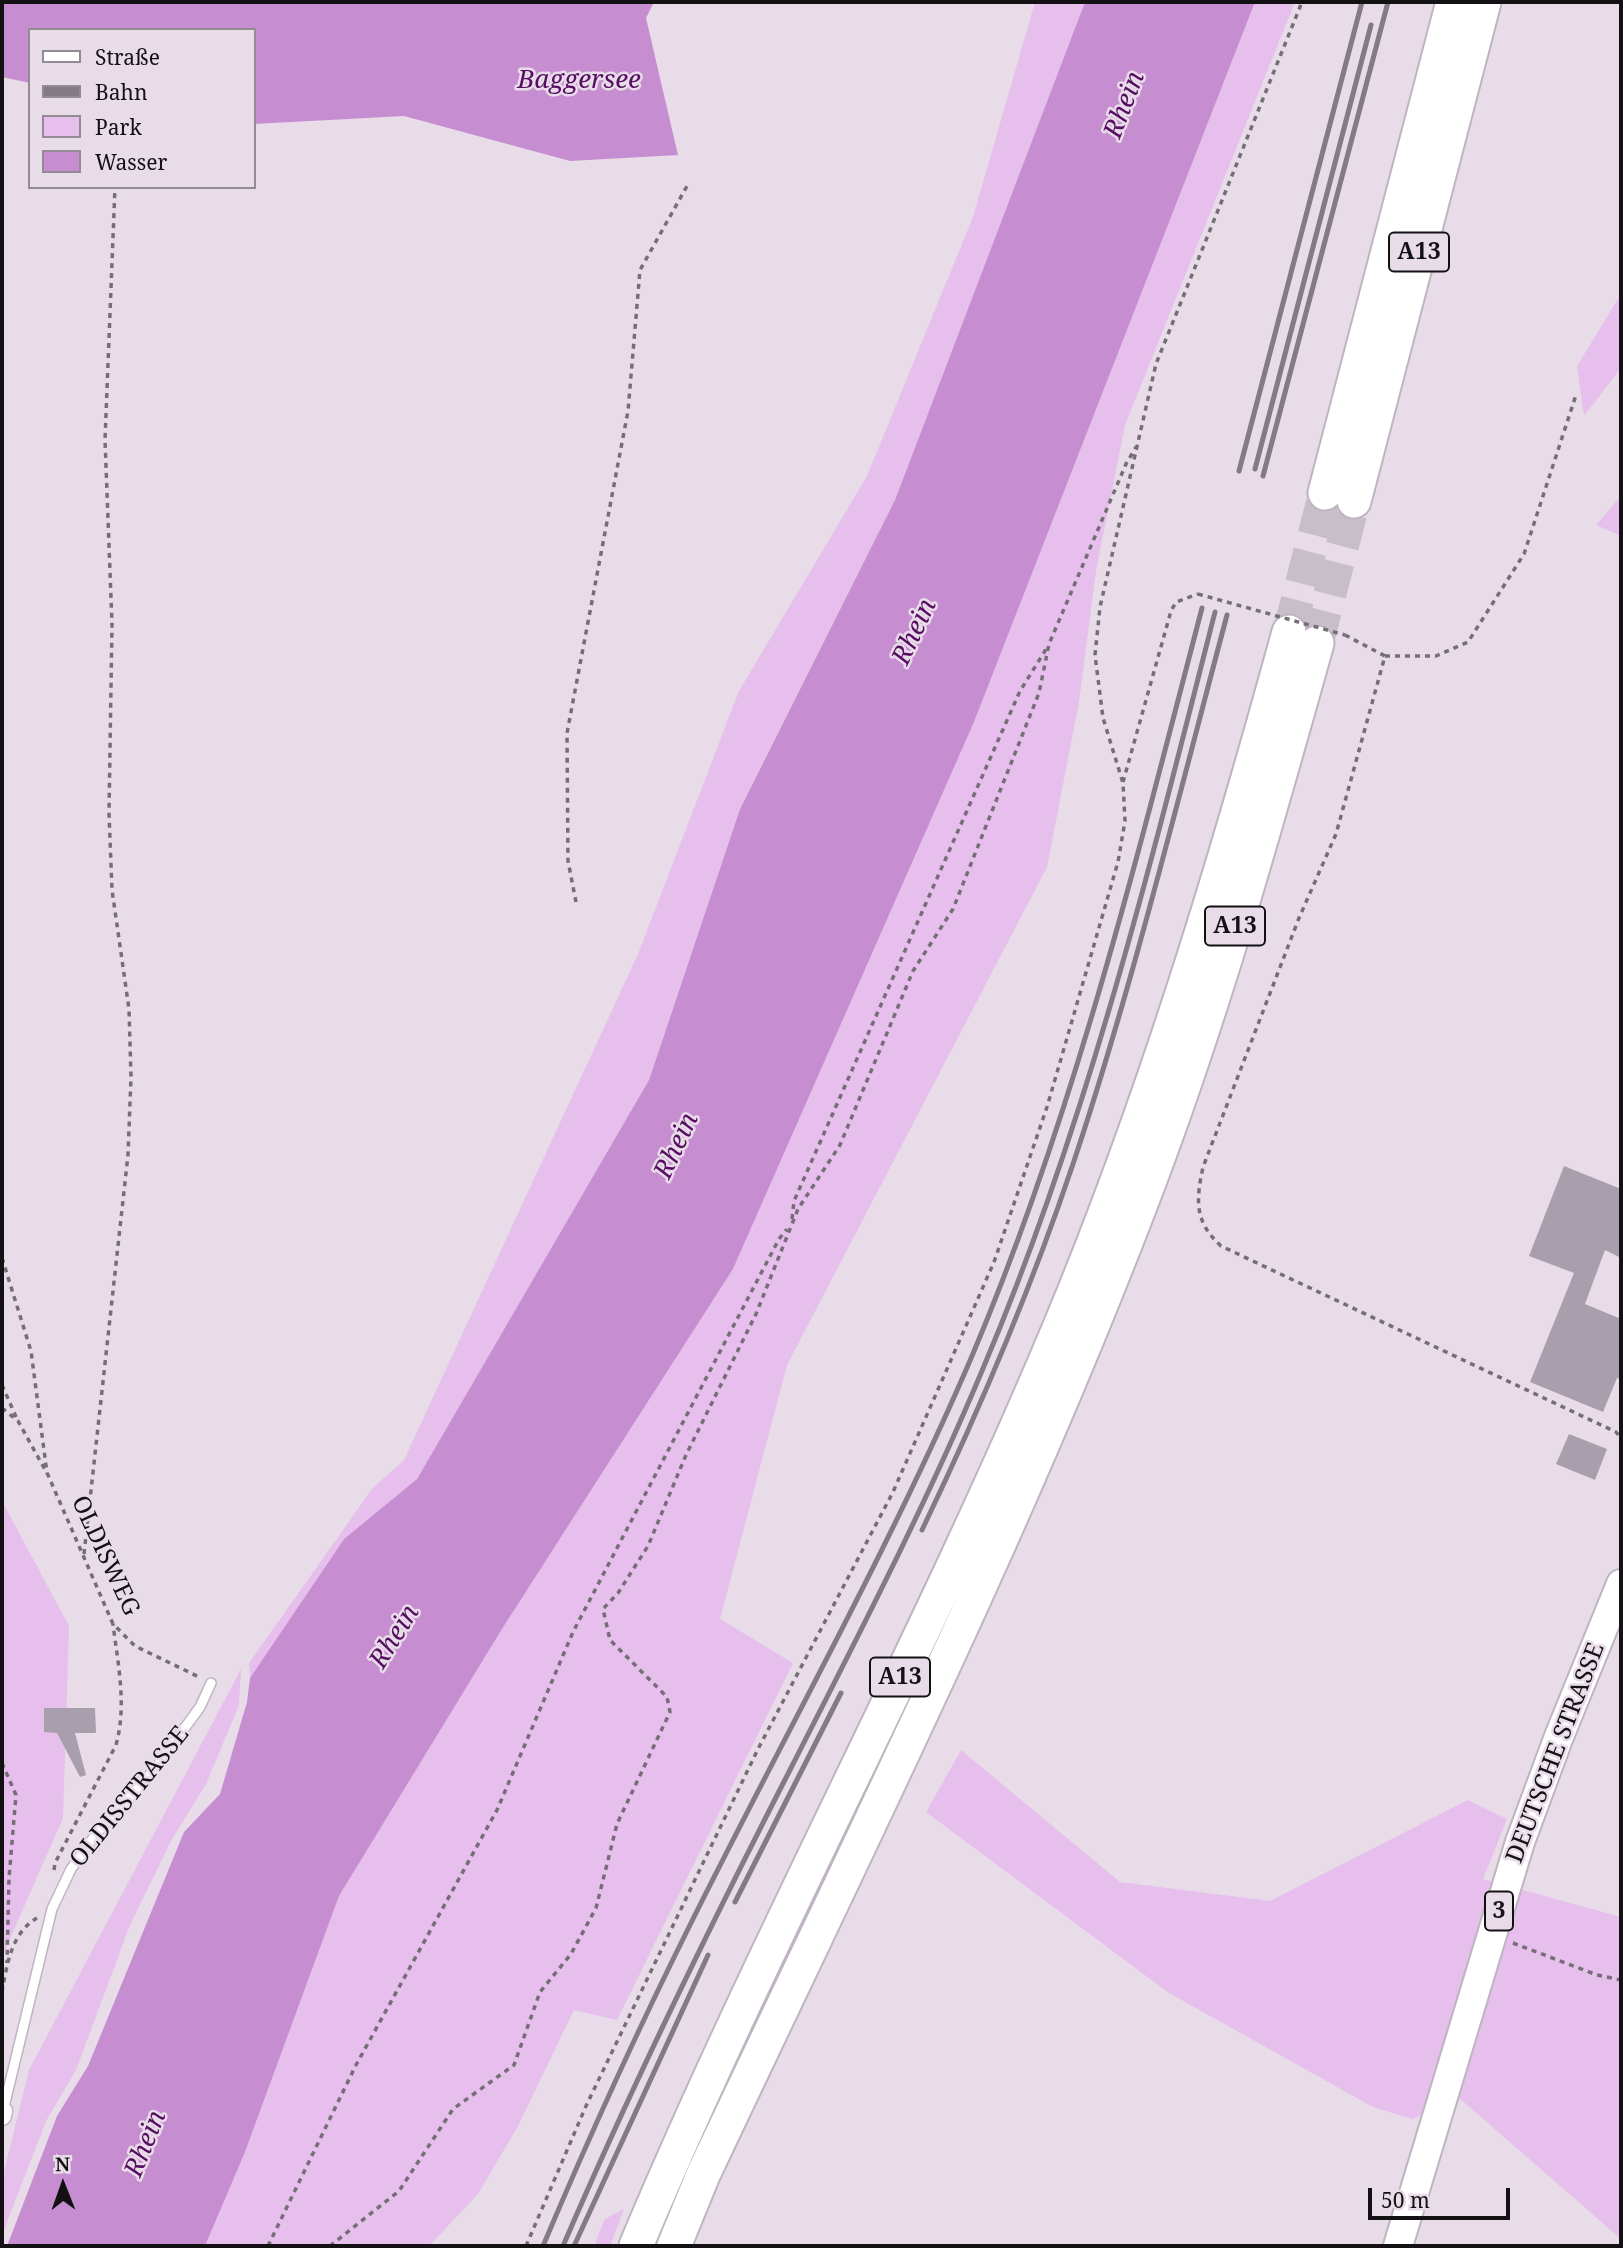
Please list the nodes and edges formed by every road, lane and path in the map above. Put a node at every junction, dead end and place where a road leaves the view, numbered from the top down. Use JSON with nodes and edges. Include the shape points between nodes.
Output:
{"nodes":[{"id":1,"x":1302,"y":2,"type":"edge"},
{"id":2,"x":1453,"y":2,"type":"edge"},
{"id":3,"x":1484,"y":2,"type":"edge"},
{"id":4,"x":687,"y":186,"type":"dead end"},
{"id":5,"x":115,"y":189,"type":"edge"},
{"id":6,"x":1576,"y":395,"type":"dead end"},
{"id":7,"x":1137,"y":446,"type":"junction"},
{"id":8,"x":1317,"y":637,"type":"junction"},
{"id":9,"x":1049,"y":644,"type":"junction"},
{"id":10,"x":1385,"y":656,"type":"junction"},
{"id":11,"x":1123,"y":783,"type":"junction"},
{"id":12,"x":576,"y":902,"type":"dead end"},
{"id":13,"x":791,"y":1224,"type":"junction"},
{"id":14,"x":2,"y":1258,"type":"edge"},
{"id":15,"x":2,"y":1385,"type":"edge"},
{"id":16,"x":2,"y":1408,"type":"edge"},
{"id":17,"x":18,"y":1421,"type":"junction"},
{"id":18,"x":1621,"y":1438,"type":"edge"},
{"id":19,"x":48,"y":1475,"type":"junction"},
{"id":20,"x":84,"y":1554,"type":"junction"},
{"id":21,"x":1621,"y":1584,"type":"edge"},
{"id":22,"x":113,"y":1624,"type":"junction"},
{"id":23,"x":211,"y":1683,"type":"joint"},
{"id":24,"x":2,"y":1763,"type":"edge"},
{"id":25,"x":52,"y":1909,"type":"junction"},
{"id":26,"x":1491,"y":1936,"type":"junction"},
{"id":27,"x":7,"y":1966,"type":"junction"},
{"id":28,"x":1621,"y":1980,"type":"edge"},
{"id":29,"x":2,"y":1992,"type":"edge"},
{"id":30,"x":2,"y":2113,"type":"edge"},
{"id":31,"x":268,"y":2246,"type":"edge"},
{"id":32,"x":330,"y":2246,"type":"edge"},
{"id":33,"x":526,"y":2246,"type":"edge"},
{"id":34,"x":636,"y":2246,"type":"edge"},
{"id":35,"x":674,"y":2246,"type":"edge"},
{"id":36,"x":1398,"y":2246,"type":"edge"}],
"edges":[{"from":1,"to":7,"type":"path","via":[[1156,364]]},
{"from":2,"to":3,"type":"highway","number":"A13","via":[[1340,497]]},
{"from":4,"to":12,"type":"path","via":[[640,270],[628,411],[567,733],[568,861]]},
{"from":5,"to":20,"type":"path","via":[[105,440],[112,624],[109,813],[112,890],[129,1009],[131,1077],[128,1155]]},
{"from":6,"to":10,"type":"path","via":[[1524,554],[1468,642],[1436,656]]},
{"from":7,"to":9,"type":"path"},
{"from":7,"to":11,"type":"path","via":[[1100,607],[1095,655],[1103,718]]},
{"from":8,"to":10,"type":"path"},
{"from":8,"to":11,"type":"path","bridge":true,"via":[[1198,594],[1176,602]]},
{"from":8,"to":34,"type":"highway","number":"A13","via":[[1242,803],[1155,1079],[1059,1330],[996,1475],[777,1931]]},
{"from":8,"to":35,"type":"highway","number":"A13","via":[[1183,1090],[1087,1340],[916,1732],[703,2175]]},
{"from":9,"to":13,"type":"path","via":[[1020,691],[958,828],[794,1201]]},
{"from":9,"to":13,"type":"path","via":[[1039,693],[953,909],[913,971],[840,1145]]},
{"from":10,"to":18,"type":"path","via":[[1336,835],[1203,1167],[1196,1199],[1205,1231],[1221,1246]]},
{"from":11,"to":33,"type":"path","via":[[1125,821],[1118,862],[1047,1107],[994,1262],[893,1492],[758,1749],[586,2106]]},
{"from":13,"to":31,"type":"path","via":[[779,1239],[573,1632],[497,1810],[356,2065]]},
{"from":13,"to":32,"type":"path","via":[[756,1314],[686,1455],[649,1546],[603,1609],[610,1640],[667,1697],[670,1712],[617,1824],[596,1908],[571,1954],[540,1992],[514,2065],[453,2109],[399,2191]]},
{"from":14,"to":19,"type":"path","via":[[31,1351]]},
{"from":15,"to":17,"type":"path"},
{"from":16,"to":17,"type":"path","name":"OLDISWEG"},
{"from":17,"to":19,"type":"path","name":"OLDISWEG"},
{"from":19,"to":20,"type":"path","name":"OLDISWEG"},
{"from":20,"to":22,"type":"path","name":"OLDISWEG"},
{"from":21,"to":26,"type":"main road","name":"DEUTSCHE STRASSE","number":"3","via":[[1558,1739]]},
{"from":22,"to":23,"type":"path","name":"OLDISWEG","via":[[135,1646]]},
{"from":22,"to":25,"type":"path","via":[[123,1703],[120,1732],[55,1863]]},
{"from":23,"to":25,"type":"lane","name":"OLDISSTRASSE","via":[[200,1707],[154,1770],[96,1833],[71,1868]]},
{"from":24,"to":27,"type":"path","via":[[16,1795]]},
{"from":25,"to":27,"type":"path","via":[[24,1925]]},
{"from":25,"to":30,"type":"lane","name":"OLDISSTRASSE"},
{"from":26,"to":28,"type":"path"},
{"from":26,"to":36,"type":"main road","name":"DEUTSCHE STRASSE","number":"3"},
{"from":27,"to":29,"type":"path"}]}
